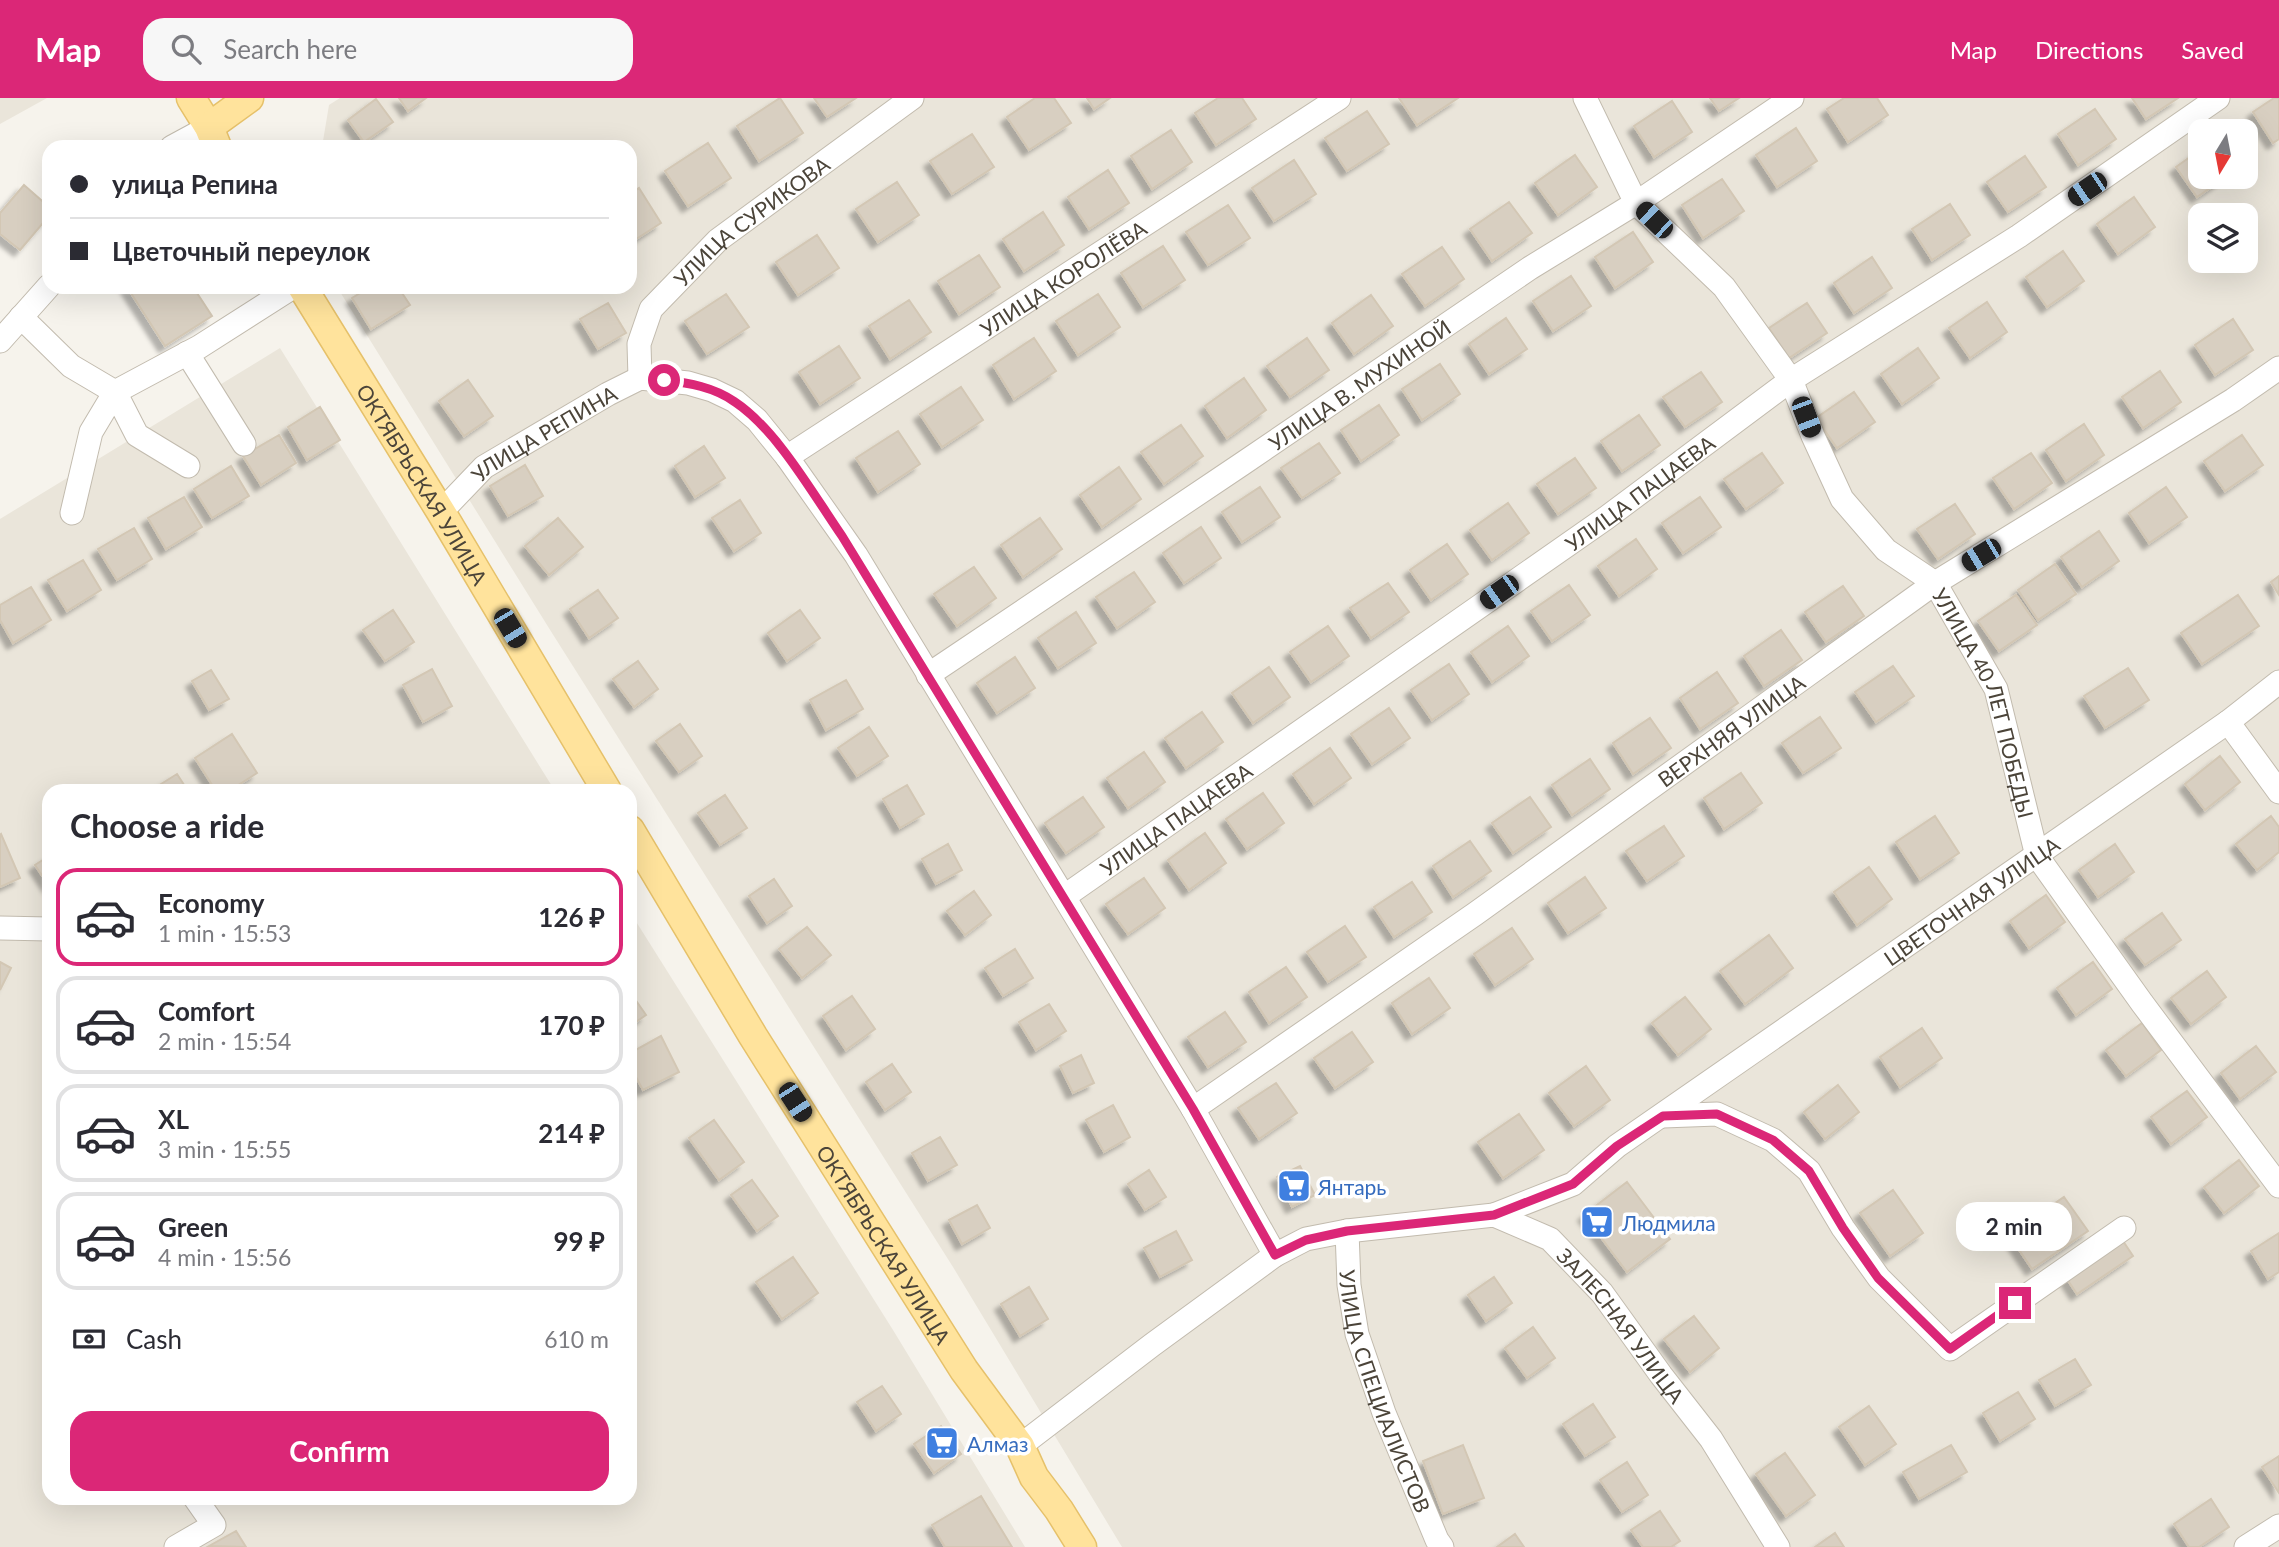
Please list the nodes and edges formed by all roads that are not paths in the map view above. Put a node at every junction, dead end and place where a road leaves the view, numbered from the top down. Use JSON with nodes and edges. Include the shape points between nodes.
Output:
{"nodes":[{"id":1,"x":191,"y":98,"type":"edge"},
{"id":2,"x":249,"y":98,"type":"edge"},
{"id":3,"x":912,"y":98,"type":"edge"},
{"id":4,"x":1339,"y":98,"type":"edge"},
{"id":5,"x":1585,"y":98,"type":"edge"},
{"id":6,"x":1792,"y":98,"type":"edge"},
{"id":7,"x":2218,"y":98,"type":"edge"},
{"id":8,"x":213,"y":137,"type":"edge"},
{"id":9,"x":1636,"y":203,"type":"junction"},
{"id":10,"x":42,"y":294,"type":"edge"},
{"id":11,"x":282,"y":294,"type":"edge"},
{"id":12,"x":306,"y":294,"type":"edge"},
{"id":13,"x":21,"y":317,"type":"junction"},
{"id":14,"x":0,"y":341,"type":"edge"},
{"id":15,"x":187,"y":353,"type":"junction"},
{"id":16,"x":2279,"y":368,"type":"edge"},
{"id":17,"x":640,"y":378,"type":"junction"},
{"id":18,"x":1791,"y":380,"type":"junction"},
{"id":19,"x":115,"y":392,"type":"junction"},
{"id":20,"x":244,"y":444,"type":"dead end"},
{"id":21,"x":787,"y":457,"type":"junction"},
{"id":22,"x":188,"y":466,"type":"dead end"},
{"id":23,"x":440,"y":512,"type":"junction"},
{"id":24,"x":72,"y":513,"type":"dead end"},
{"id":25,"x":1935,"y":583,"type":"junction"},
{"id":26,"x":928,"y":675,"type":"junction"},
{"id":27,"x":2279,"y":682,"type":"edge"},
{"id":28,"x":2228,"y":722,"type":"junction"},
{"id":29,"x":603,"y":784,"type":"edge"},
{"id":30,"x":2279,"y":792,"type":"edge"},
{"id":31,"x":637,"y":842,"type":"edge"},
{"id":32,"x":2037,"y":856,"type":"junction"},
{"id":33,"x":1065,"y":896,"type":"junction"},
{"id":34,"x":0,"y":928,"type":"edge"},
{"id":35,"x":42,"y":928,"type":"edge"},
{"id":36,"x":1193,"y":1109,"type":"junction"},
{"id":37,"x":1663,"y":1116,"type":"junction"},
{"id":38,"x":2279,"y":1186,"type":"edge"},
{"id":39,"x":1494,"y":1215,"type":"junction"},
{"id":40,"x":2124,"y":1228,"type":"dead end"},
{"id":41,"x":1347,"y":1231,"type":"junction"},
{"id":42,"x":1275,"y":1255,"type":"junction"},
{"id":43,"x":1020,"y":1446,"type":"junction"},
{"id":44,"x":200,"y":1505,"type":"edge"},
{"id":45,"x":2279,"y":1526,"type":"edge"},
{"id":46,"x":176,"y":1547,"type":"edge"},
{"id":47,"x":1082,"y":1547,"type":"edge"},
{"id":48,"x":1442,"y":1547,"type":"edge"},
{"id":49,"x":1778,"y":1547,"type":"edge"},
{"id":50,"x":2246,"y":1547,"type":"edge"}],
"edges":[{"from":1,"to":8,"type":"main road"},
{"from":2,"to":8,"type":"main road"},
{"from":3,"to":17,"type":"street","name":"УЛИЦА СУРИКОВА","via":[[718,240],[652,309],[639,344]]},
{"from":4,"to":21,"type":"street","name":"УЛИЦА КОРОЛЁВА"},
{"from":5,"to":9,"type":"street","name":"УЛИЦА 40 ЛЕТ ПОБЕДЫ"},
{"from":6,"to":9,"type":"street","name":"УЛИЦА В. МУХИНОЙ"},
{"from":7,"to":18,"type":"street","name":"УЛИЦА ПАЦАЕВА","via":[[2019,236]]},
{"from":9,"to":18,"type":"street","name":"УЛИЦА 40 ЛЕТ ПОБЕДЫ","via":[[1724,287]]},
{"from":9,"to":26,"type":"street","name":"УЛИЦА В. МУХИНОЙ","via":[[1530,268]]},
{"from":10,"to":13,"type":"street"},
{"from":11,"to":15,"type":"street"},
{"from":12,"to":23,"type":"main road","name":"ОКТЯБРЬСКАЯ УЛИЦА"},
{"from":13,"to":14,"type":"street"},
{"from":13,"to":19,"type":"street","via":[[71,366]]},
{"from":15,"to":19,"type":"street"},
{"from":15,"to":20,"type":"street"},
{"from":16,"to":25,"type":"street","name":"ВЕРХНЯЯ УЛИЦА"},
{"from":17,"to":21,"type":"street","name":"УЛИЦА РЕПИНА","via":[[688,383],[735,401]]},
{"from":17,"to":23,"type":"street","name":"УЛИЦА РЕПИНА","via":[[484,467]]},
{"from":18,"to":25,"type":"street","name":"УЛИЦА 40 ЛЕТ ПОБЕДЫ","via":[[1842,499],[1886,550]]},
{"from":18,"to":33,"type":"street","name":"УЛИЦА ПАЦАЕВА","via":[[1606,518]]},
{"from":19,"to":22,"type":"street","via":[[137,435]]},
{"from":19,"to":24,"type":"street","via":[[91,432]]},
{"from":21,"to":26,"type":"street","name":"УЛИЦА РЕПИНА","via":[[856,555]]},
{"from":23,"to":29,"type":"main road","name":"ОКТЯБРЬСКАЯ УЛИЦА"},
{"from":25,"to":32,"type":"street","name":"УЛИЦА 40 ЛЕТ ПОБЕДЫ","via":[[1996,689]]},
{"from":25,"to":36,"type":"street","name":"ВЕРХНЯЯ УЛИЦА","via":[[1486,906]]},
{"from":26,"to":33,"type":"street","name":"УЛИЦА РЕПИНА"},
{"from":27,"to":28,"type":"street","name":"ЦВЕТОЧНАЯ УЛИЦА"},
{"from":28,"to":30,"type":"street"},
{"from":28,"to":32,"type":"street","name":"ЦВЕТОЧНАЯ УЛИЦА"},
{"from":31,"to":43,"type":"main road","name":"ОКТЯБРЬСКАЯ УЛИЦА","via":[[774,1070],[964,1370]]},
{"from":32,"to":37,"type":"street","name":"ЦВЕТОЧНАЯ УЛИЦА"},
{"from":32,"to":38,"type":"street","name":"УЛИЦА 40 ЛЕТ ПОБЕДЫ"},
{"from":33,"to":36,"type":"street","name":"УЛИЦА РЕПИНА"},
{"from":34,"to":35,"type":"street"},
{"from":36,"to":42,"type":"street","name":"УЛИЦА РЕПИНА"},
{"from":37,"to":39,"type":"street","name":"ЦВЕТОЧНАЯ УЛИЦА","via":[[1617,1146],[1573,1184]]},
{"from":37,"to":40,"type":"street","via":[[1717,1114],[1773,1140],[1809,1171],[1878,1278],[1950,1349]]},
{"from":39,"to":41,"type":"street","name":"ЗАЛЕСНАЯ УЛИЦА"},
{"from":39,"to":49,"type":"street","name":"ЗАЛЕСНАЯ УЛИЦА","via":[[1550,1239],[1602,1293],[1711,1439]]},
{"from":41,"to":42,"type":"street","name":"ЗАЛЕСНАЯ УЛИЦА","via":[[1306,1240]]},
{"from":41,"to":48,"type":"street","name":"УЛИЦА СПЕЦИАЛИСТОВ","via":[[1357,1334],[1384,1413]]},
{"from":42,"to":43,"type":"street","name":"ЗАЛЕСНАЯ УЛИЦА"},
{"from":43,"to":47,"type":"main road","name":"ОКТЯБРЬСКАЯ УЛИЦА","via":[[1034,1477]]},
{"from":44,"to":46,"type":"street","via":[[214,1525]]},
{"from":45,"to":50,"type":"street"}]}
